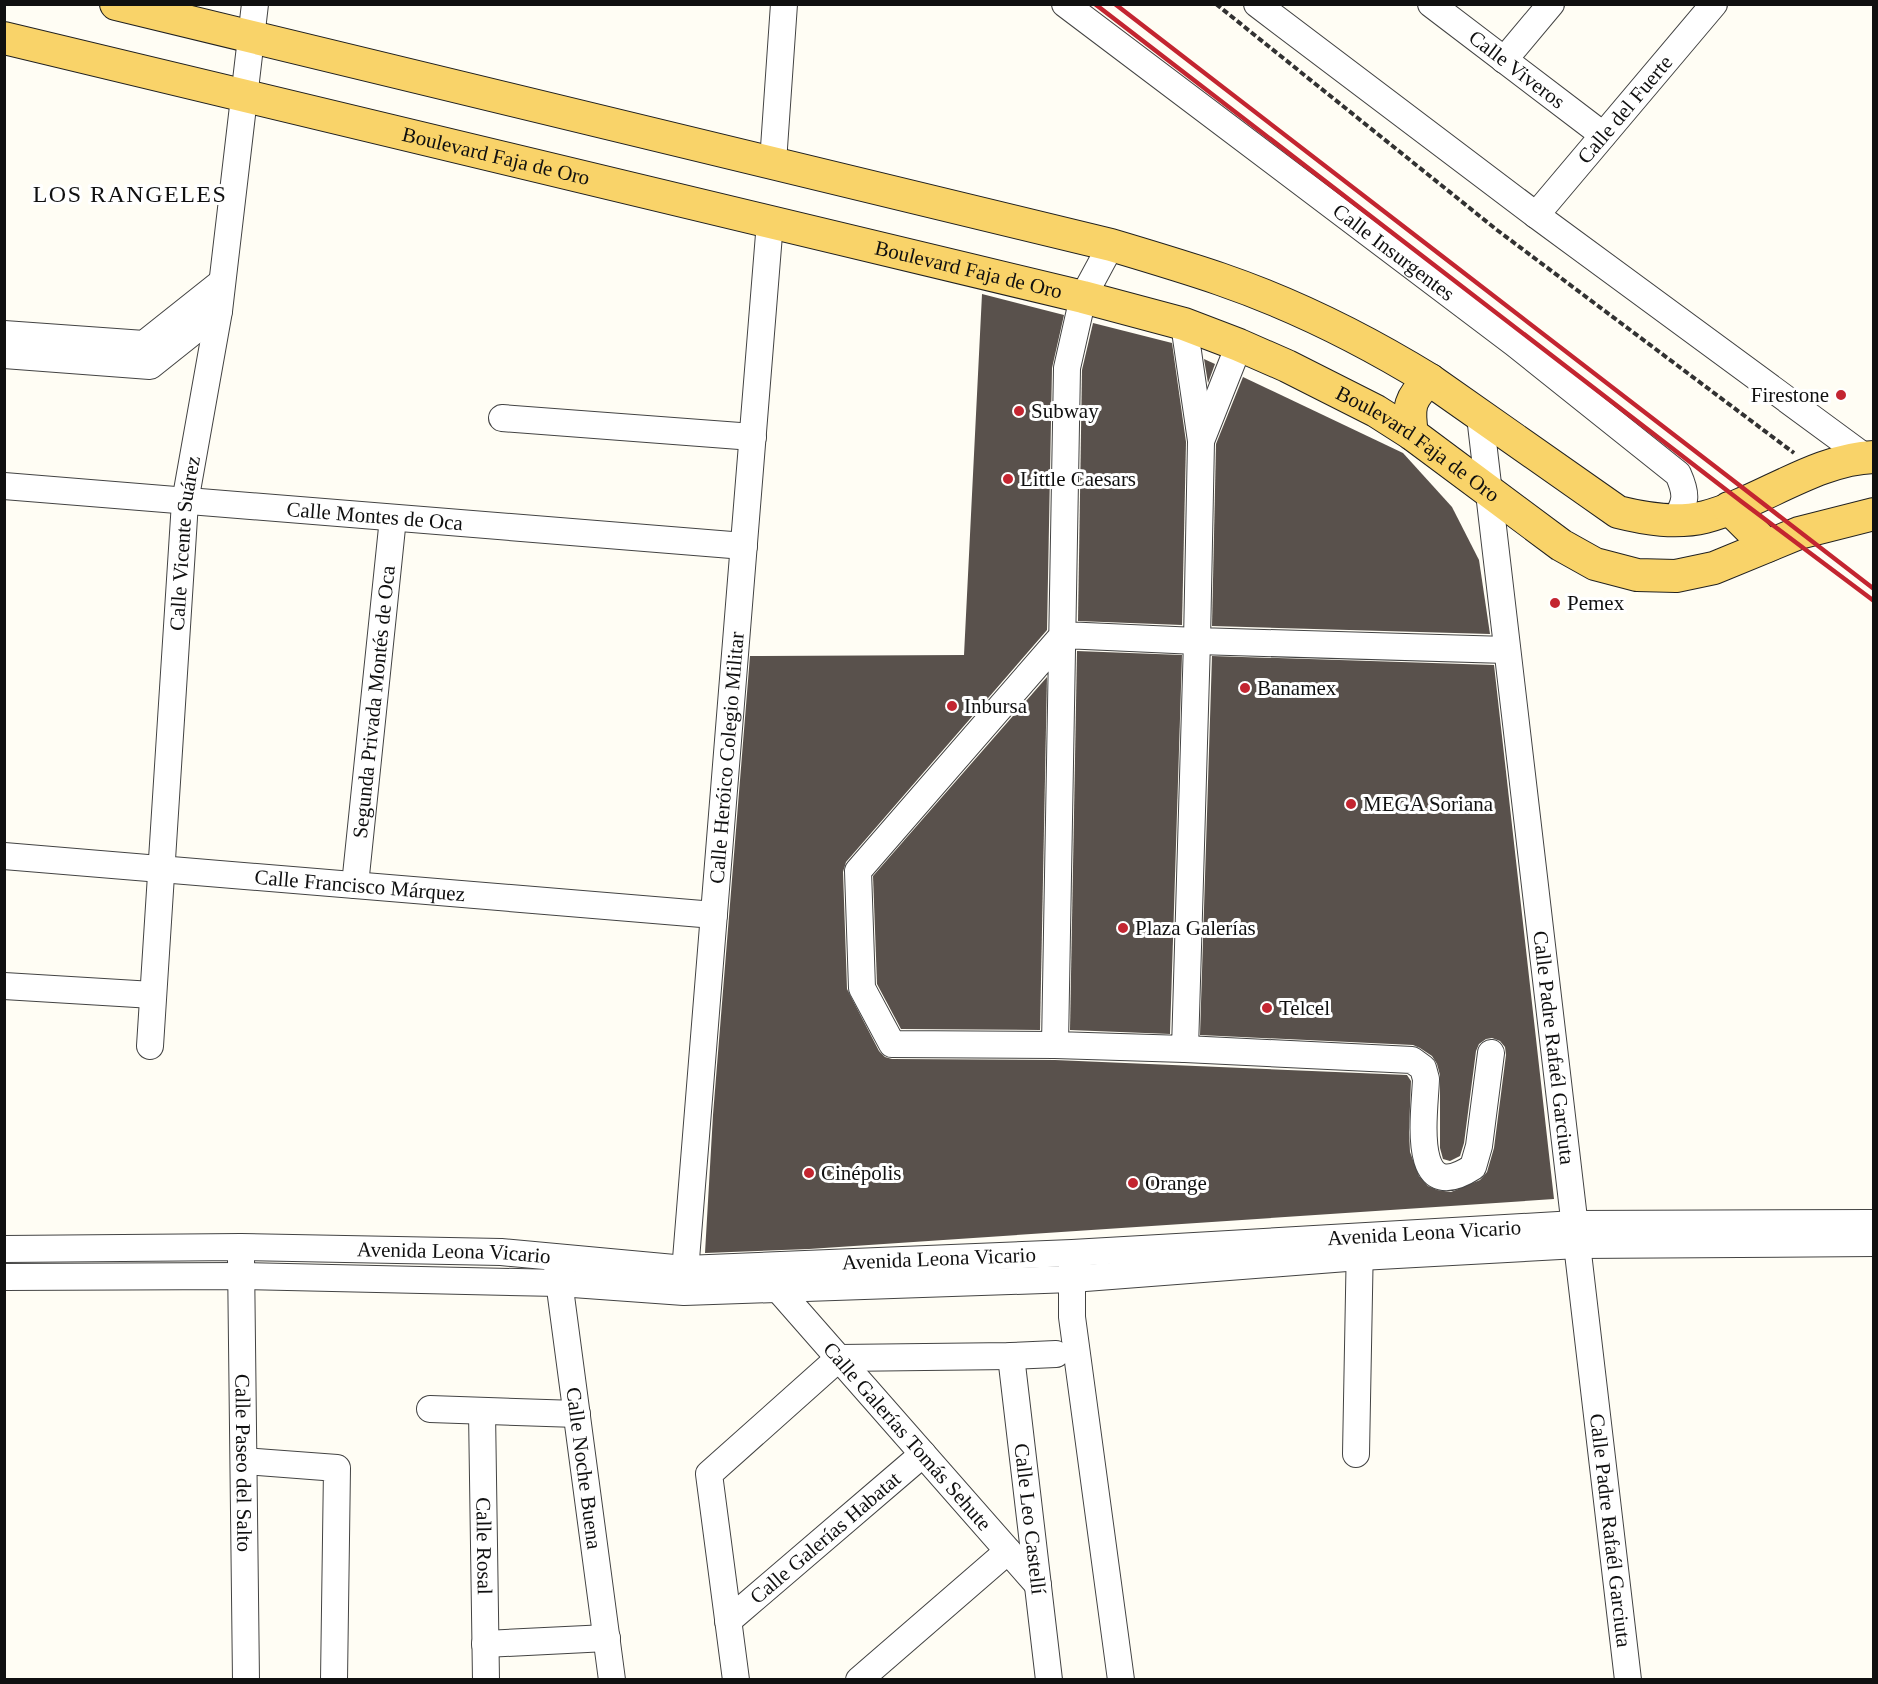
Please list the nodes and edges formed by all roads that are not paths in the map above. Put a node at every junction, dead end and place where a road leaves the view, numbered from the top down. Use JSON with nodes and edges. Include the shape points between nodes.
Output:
{"nodes":[{"id":1,"x":116,"y":4,"type":"edge"},
{"id":2,"x":255,"y":4,"type":"edge"},
{"id":3,"x":784,"y":4,"type":"edge"},
{"id":4,"x":1065,"y":4,"type":"edge"},
{"id":5,"x":1257,"y":4,"type":"edge"},
{"id":6,"x":1431,"y":4,"type":"edge"},
{"id":7,"x":1551,"y":4,"type":"edge"},
{"id":8,"x":1714,"y":4,"type":"edge"},
{"id":9,"x":252,"y":36,"type":"junction"},
{"id":10,"x":4,"y":38,"type":"edge"},
{"id":11,"x":1504,"y":60,"type":"junction"},
{"id":12,"x":246,"y":94,"type":"junction"},
{"id":13,"x":1603,"y":135,"type":"junction"},
{"id":14,"x":772,"y":162,"type":"junction"},
{"id":15,"x":1536,"y":215,"type":"junction"},
{"id":16,"x":770,"y":222,"type":"junction"},
{"id":17,"x":1112,"y":245,"type":"junction"},
{"id":18,"x":222,"y":282,"type":"junction"},
{"id":19,"x":1083,"y":297,"type":"junction"},
{"id":20,"x":219,"y":311,"type":"junction"},
{"id":21,"x":1184,"y":324,"type":"junction"},
{"id":22,"x":4,"y":334,"type":"edge"},
{"id":23,"x":1239,"y":345,"type":"junction"},
{"id":24,"x":37,"y":347,"type":"junction"},
{"id":25,"x":4,"y":355,"type":"edge"},
{"id":26,"x":1430,"y":380,"type":"junction"},
{"id":27,"x":1480,"y":416,"type":"junction"},
{"id":28,"x":502,"y":418,"type":"dead end"},
{"id":29,"x":1412,"y":434,"type":"junction"},
{"id":30,"x":753,"y":437,"type":"junction"},
{"id":31,"x":1201,"y":441,"type":"junction"},
{"id":32,"x":1869,"y":457,"type":"edge"},
{"id":33,"x":4,"y":486,"type":"edge"},
{"id":34,"x":1489,"y":492,"type":"junction"},
{"id":35,"x":185,"y":502,"type":"junction"},
{"id":36,"x":1729,"y":508,"type":"junction"},
{"id":37,"x":1874,"y":514,"type":"edge"},
{"id":38,"x":393,"y":518,"type":"junction"},
{"id":39,"x":1674,"y":520,"type":"junction"},
{"id":40,"x":744,"y":546,"type":"junction"},
{"id":41,"x":1767,"y":546,"type":"junction"},
{"id":42,"x":1063,"y":635,"type":"junction"},
{"id":43,"x":1197,"y":641,"type":"junction"},
{"id":44,"x":1507,"y":650,"type":"junction"},
{"id":45,"x":4,"y":856,"type":"edge"},
{"id":46,"x":161,"y":870,"type":"junction"},
{"id":47,"x":356,"y":885,"type":"junction"},
{"id":48,"x":714,"y":915,"type":"junction"},
{"id":49,"x":4,"y":986,"type":"edge"},
{"id":50,"x":153,"y":995,"type":"junction"},
{"id":51,"x":1055,"y":1045,"type":"junction"},
{"id":52,"x":150,"y":1046,"type":"dead end"},
{"id":53,"x":1185,"y":1049,"type":"junction"},
{"id":54,"x":1491,"y":1053,"type":"dead end"},
{"id":55,"x":1874,"y":1223,"type":"edge"},
{"id":56,"x":1576,"y":1235,"type":"junction"},
{"id":57,"x":1874,"y":1244,"type":"edge"},
{"id":58,"x":241,"y":1247,"type":"junction"},
{"id":59,"x":1360,"y":1247,"type":"junction"},
{"id":60,"x":132,"y":1248,"type":"junction"},
{"id":61,"x":4,"y":1249,"type":"edge"},
{"id":62,"x":1072,"y":1253,"type":"junction"},
{"id":63,"x":556,"y":1257,"type":"junction"},
{"id":64,"x":132,"y":1276,"type":"junction"},
{"id":65,"x":242,"y":1276,"type":"junction"},
{"id":66,"x":4,"y":1277,"type":"edge"},
{"id":67,"x":1072,"y":1279,"type":"junction"},
{"id":68,"x":685,"y":1280,"type":"junction"},
{"id":69,"x":559,"y":1283,"type":"junction"},
{"id":70,"x":778,"y":1289,"type":"junction"},
{"id":71,"x":1056,"y":1354,"type":"dead end"},
{"id":72,"x":1011,"y":1356,"type":"junction"},
{"id":73,"x":839,"y":1358,"type":"junction"},
{"id":74,"x":430,"y":1409,"type":"dead end"},
{"id":75,"x":482,"y":1411,"type":"junction"},
{"id":76,"x":577,"y":1414,"type":"junction"},
{"id":77,"x":923,"y":1454,"type":"junction"},
{"id":78,"x":1356,"y":1454,"type":"dead end"},
{"id":79,"x":244,"y":1461,"type":"junction"},
{"id":80,"x":1008,"y":1551,"type":"junction"},
{"id":81,"x":1038,"y":1585,"type":"junction"},
{"id":82,"x":728,"y":1621,"type":"junction"},
{"id":83,"x":607,"y":1638,"type":"junction"},
{"id":84,"x":485,"y":1644,"type":"junction"},
{"id":85,"x":1049,"y":1679,"type":"edge"},
{"id":86,"x":246,"y":1680,"type":"edge"},
{"id":87,"x":334,"y":1680,"type":"edge"},
{"id":88,"x":486,"y":1680,"type":"edge"},
{"id":89,"x":612,"y":1680,"type":"edge"},
{"id":90,"x":736,"y":1680,"type":"edge"},
{"id":91,"x":859,"y":1680,"type":"edge"},
{"id":92,"x":1121,"y":1680,"type":"edge"},
{"id":93,"x":1628,"y":1680,"type":"edge"}],
"edges":[{"from":1,"to":9,"type":"main road"},
{"from":2,"to":9,"type":"street","name":"Calle Vicente Suárez"},
{"from":3,"to":14,"type":"street"},
{"from":4,"to":39,"type":"street","name":"Calle Insurgentes","via":[[1514,343],[1678,474],[1685,489],[1684,506]]},
{"from":5,"to":15,"type":"street"},
{"from":6,"to":11,"type":"street","name":"Calle Viveros"},
{"from":7,"to":11,"type":"street"},
{"from":8,"to":13,"type":"street","name":"Calle del Fuerte"},
{"from":9,"to":12,"type":"street","name":"Calle Vicente Suárez"},
{"from":9,"to":14,"type":"main road"},
{"from":10,"to":12,"type":"main road","name":"Boulevard Faja de Oro"},
{"from":11,"to":13,"type":"street","name":"Calle Viveros"},
{"from":12,"to":16,"type":"main road","name":"Boulevard Faja de Oro"},
{"from":12,"to":18,"type":"street","name":"Calle Vicente Suárez"},
{"from":13,"to":15,"type":"street","name":"Calle del Fuerte"},
{"from":14,"to":17,"type":"main road"},
{"from":15,"to":32,"type":"street"},
{"from":16,"to":19,"type":"main road","name":"Boulevard Faja de Oro"},
{"from":16,"to":30,"type":"street","name":"Calle Heróico Colegio Militar"},
{"from":17,"to":19,"type":"street"},
{"from":17,"to":26,"type":"main road","via":[[1222,279],[1305,314]]},
{"from":18,"to":20,"type":"street","name":"Calle Vicente Suárez"},
{"from":18,"to":24,"type":"street","via":[[144,344]]},
{"from":19,"to":21,"type":"main road","name":"Boulevard Faja de Oro"},
{"from":19,"to":42,"type":"street","via":[[1067,368]]},
{"from":20,"to":24,"type":"street","via":[[150,366]]},
{"from":20,"to":35,"type":"street","name":"Calle Vicente Suárez"},
{"from":21,"to":23,"type":"main road","name":"Boulevard Faja de Oro"},
{"from":21,"to":31,"type":"street"},
{"from":22,"to":24,"type":"street"},
{"from":23,"to":29,"type":"main road","name":"Boulevard Faja de Oro","via":[[1376,411]]},
{"from":23,"to":31,"type":"street"},
{"from":24,"to":25,"type":"street"},
{"from":26,"to":27,"type":"main road"},
{"from":26,"to":29,"type":"main road","via":[[1417,392],[1409,413]]},
{"from":27,"to":34,"type":"street","name":"Calle Padre Rafaél Garciuta"},
{"from":27,"to":39,"type":"main road","via":[[1618,512]]},
{"from":28,"to":30,"type":"street"},
{"from":29,"to":34,"type":"main road","name":"Boulevard Faja de Oro"},
{"from":30,"to":40,"type":"street","name":"Calle Heróico Colegio Militar"},
{"from":31,"to":43,"type":"street"},
{"from":32,"to":36,"type":"main road","via":[[1816,470]]},
{"from":33,"to":35,"type":"street","name":"Calle Montes de Oca"},
{"from":34,"to":41,"type":"main road","name":"Boulevard Faja de Oro","via":[[1569,550],[1595,564],[1637,575],[1676,576],[1714,568]]},
{"from":34,"to":44,"type":"street","name":"Calle Padre Rafaél Garciuta"},
{"from":35,"to":38,"type":"street","name":"Calle Montes de Oca"},
{"from":35,"to":46,"type":"street","name":"Calle Vicente Suárez"},
{"from":36,"to":39,"type":"main road","via":[[1704,517]]},
{"from":36,"to":41,"type":"main road"},
{"from":37,"to":41,"type":"main road","name":"Boulevard Faja de Oro","via":[[1799,533]]},
{"from":38,"to":40,"type":"street","name":"Calle Montes de Oca"},
{"from":38,"to":47,"type":"street","name":"Segunda Privada Montés de Oca"},
{"from":40,"to":48,"type":"street","name":"Calle Heróico Colegio Militar"},
{"from":42,"to":43,"type":"street"},
{"from":42,"to":51,"type":"street"},
{"from":42,"to":51,"type":"street","via":[[858,871],[862,988],[892,1044]]},
{"from":43,"to":44,"type":"street"},
{"from":43,"to":53,"type":"street"},
{"from":44,"to":56,"type":"street","name":"Calle Padre Rafaél Garciuta"},
{"from":45,"to":46,"type":"street","name":"Calle Francisco Márquez"},
{"from":46,"to":47,"type":"street","name":"Calle Francisco Márquez"},
{"from":46,"to":50,"type":"street","name":"Calle Vicente Suárez"},
{"from":47,"to":48,"type":"street","name":"Calle Francisco Márquez"},
{"from":48,"to":68,"type":"street","name":"Calle Heróico Colegio Militar"},
{"from":49,"to":50,"type":"street"},
{"from":50,"to":52,"type":"street","name":"Calle Vicente Suárez"},
{"from":51,"to":53,"type":"street"},
{"from":53,"to":54,"type":"street","via":[[1412,1060],[1423,1068],[1426,1079],[1423,1150],[1436,1174],[1447,1177],[1459,1176],[1473,1167]]},
{"from":55,"to":56,"type":"street","name":"Avenida Leona Vicario"},
{"from":56,"to":57,"type":"street","name":"Avenida Leona Vicario"},
{"from":56,"to":59,"type":"street","name":"Avenida Leona Vicario"},
{"from":56,"to":93,"type":"street","name":"Calle Padre Rafaél Garciuta"},
{"from":58,"to":60,"type":"street","name":"Avenida Leona Vicario"},
{"from":58,"to":63,"type":"street","name":"Avenida Leona Vicario","via":[[501,1252]]},
{"from":58,"to":65,"type":"street","name":"Calle Paseo del Salto"},
{"from":59,"to":62,"type":"street","name":"Avenida Leona Vicario"},
{"from":59,"to":67,"type":"street","name":"Avenida Leona Vicario"},
{"from":59,"to":78,"type":"street"},
{"from":60,"to":61,"type":"street","name":"Avenida Leona Vicario"},
{"from":60,"to":64,"type":"street"},
{"from":62,"to":67,"type":"street"},
{"from":62,"to":68,"type":"street","name":"Avenida Leona Vicario"},
{"from":63,"to":68,"type":"street","name":"Avenida Leona Vicario"},
{"from":63,"to":69,"type":"street","name":"Calle Noche Buena"},
{"from":64,"to":65,"type":"street","name":"Avenida Leona Vicario"},
{"from":64,"to":66,"type":"street","name":"Avenida Leona Vicario"},
{"from":65,"to":69,"type":"street","name":"Avenida Leona Vicario"},
{"from":65,"to":79,"type":"street","name":"Calle Paseo del Salto"},
{"from":67,"to":70,"type":"street","name":"Avenida Leona Vicario"},
{"from":67,"to":92,"type":"street","via":[[1072,1317]]},
{"from":68,"to":69,"type":"street","name":"Avenida Leona Vicario"},
{"from":68,"to":70,"type":"street","name":"Avenida Leona Vicario"},
{"from":69,"to":76,"type":"street","name":"Calle Noche Buena"},
{"from":70,"to":73,"type":"street","name":"Calle Galerías Tomás Sehute"},
{"from":71,"to":72,"type":"street"},
{"from":72,"to":73,"type":"street"},
{"from":72,"to":81,"type":"street","name":"Calle Leo Castellí"},
{"from":73,"to":77,"type":"street","name":"Calle Galerías Tomás Sehute"},
{"from":73,"to":82,"type":"street","via":[[709,1474]]},
{"from":74,"to":75,"type":"street"},
{"from":75,"to":76,"type":"street"},
{"from":75,"to":84,"type":"street","name":"Calle Rosal"},
{"from":76,"to":83,"type":"street","name":"Calle Noche Buena"},
{"from":77,"to":80,"type":"street","name":"Calle Galerías Tomás Sehute"},
{"from":77,"to":82,"type":"street","name":"Calle Galerías Habatat"},
{"from":79,"to":86,"type":"street","name":"Calle Paseo del Salto"},
{"from":79,"to":87,"type":"street","via":[[338,1468]]},
{"from":80,"to":81,"type":"street","name":"Calle Galerías Tomás Sehute"},
{"from":80,"to":91,"type":"street"},
{"from":81,"to":85,"type":"street","name":"Calle Leo Castellí"},
{"from":82,"to":90,"type":"street"},
{"from":83,"to":84,"type":"street"},
{"from":83,"to":89,"type":"street","name":"Calle Noche Buena"},
{"from":84,"to":88,"type":"street","name":"Calle Rosal"}]}
